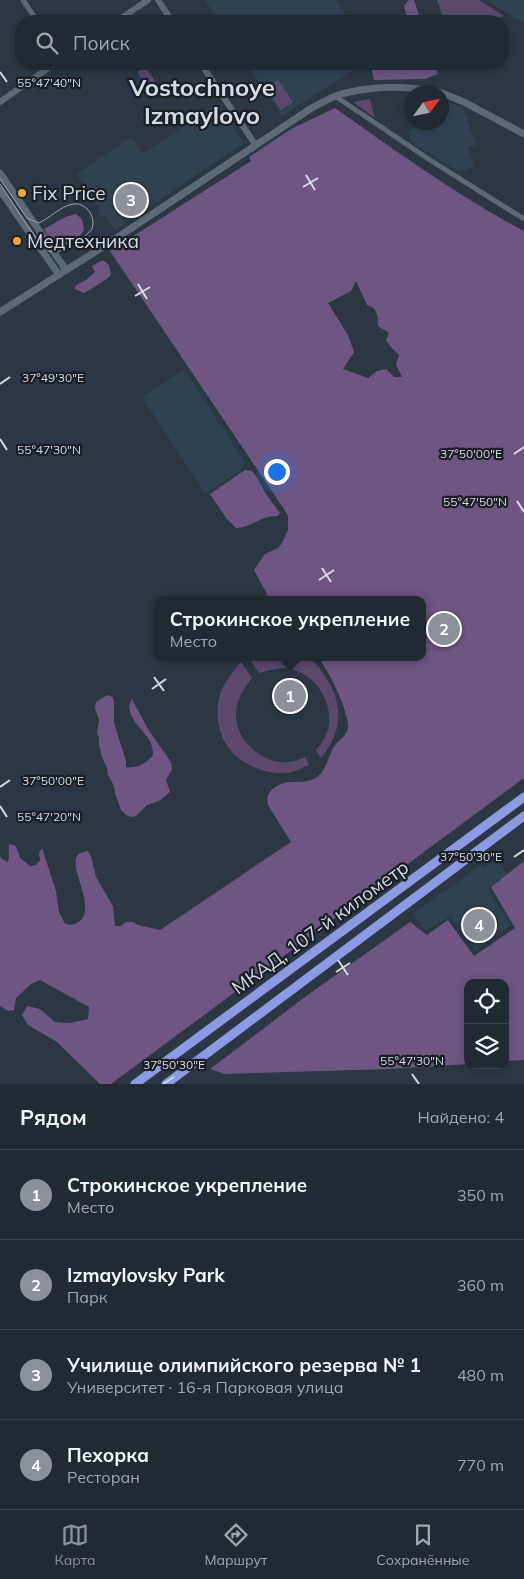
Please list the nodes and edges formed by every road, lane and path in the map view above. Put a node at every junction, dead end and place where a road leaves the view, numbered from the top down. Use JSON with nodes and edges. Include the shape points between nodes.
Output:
{"nodes":[{"id":1,"x":23,"y":0,"type":"edge"},
{"id":2,"x":148,"y":0,"type":"edge"},
{"id":3,"x":158,"y":0,"type":"edge"},
{"id":4,"x":33,"y":15,"type":"edge"},
{"id":5,"x":126,"y":15,"type":"edge"},
{"id":6,"x":168,"y":15,"type":"edge"},
{"id":7,"x":45,"y":70,"type":"edge"},
{"id":8,"x":205,"y":70,"type":"edge"},
{"id":9,"x":404,"y":89,"type":"edge"},
{"id":10,"x":335,"y":96,"type":"junction"},
{"id":11,"x":449,"y":96,"type":"edge"},
{"id":12,"x":0,"y":102,"type":"edge"},
{"id":13,"x":524,"y":134,"type":"edge"},
{"id":14,"x":255,"y":144,"type":"junction"},
{"id":15,"x":0,"y":173,"type":"edge"},
{"id":16,"x":0,"y":190,"type":"edge"},
{"id":17,"x":524,"y":219,"type":"edge"},
{"id":18,"x":66,"y":270,"type":"junction"},
{"id":19,"x":59,"y":275,"type":"junction"},
{"id":20,"x":0,"y":312,"type":"edge"},
{"id":21,"x":524,"y":797,"type":"edge"},
{"id":22,"x":524,"y":816,"type":"edge"},
{"id":23,"x":135,"y":1084,"type":"edge"},
{"id":24,"x":166,"y":1084,"type":"edge"}],
"edges":[{"from":1,"to":4,"type":"street"},
{"from":2,"to":5,"type":"street"},
{"from":3,"to":6,"type":"street"},
{"from":7,"to":12,"type":"street"},
{"from":8,"to":14,"type":"street"},
{"from":9,"to":10,"type":"main road","via":[[368,89]]},
{"from":10,"to":14,"type":"main road"},
{"from":10,"to":17,"type":"street"},
{"from":11,"to":13,"type":"main road"},
{"from":14,"to":18,"type":"main road"},
{"from":15,"to":18,"type":"main road"},
{"from":16,"to":19,"type":"main road"},
{"from":18,"to":19,"type":"main road"},
{"from":19,"to":20,"type":"main road"},
{"from":21,"to":23,"type":"highway","name":"МКАД, 107-й километр"},
{"from":22,"to":24,"type":"highway","name":"МКАД, 107-й километр"}]}
